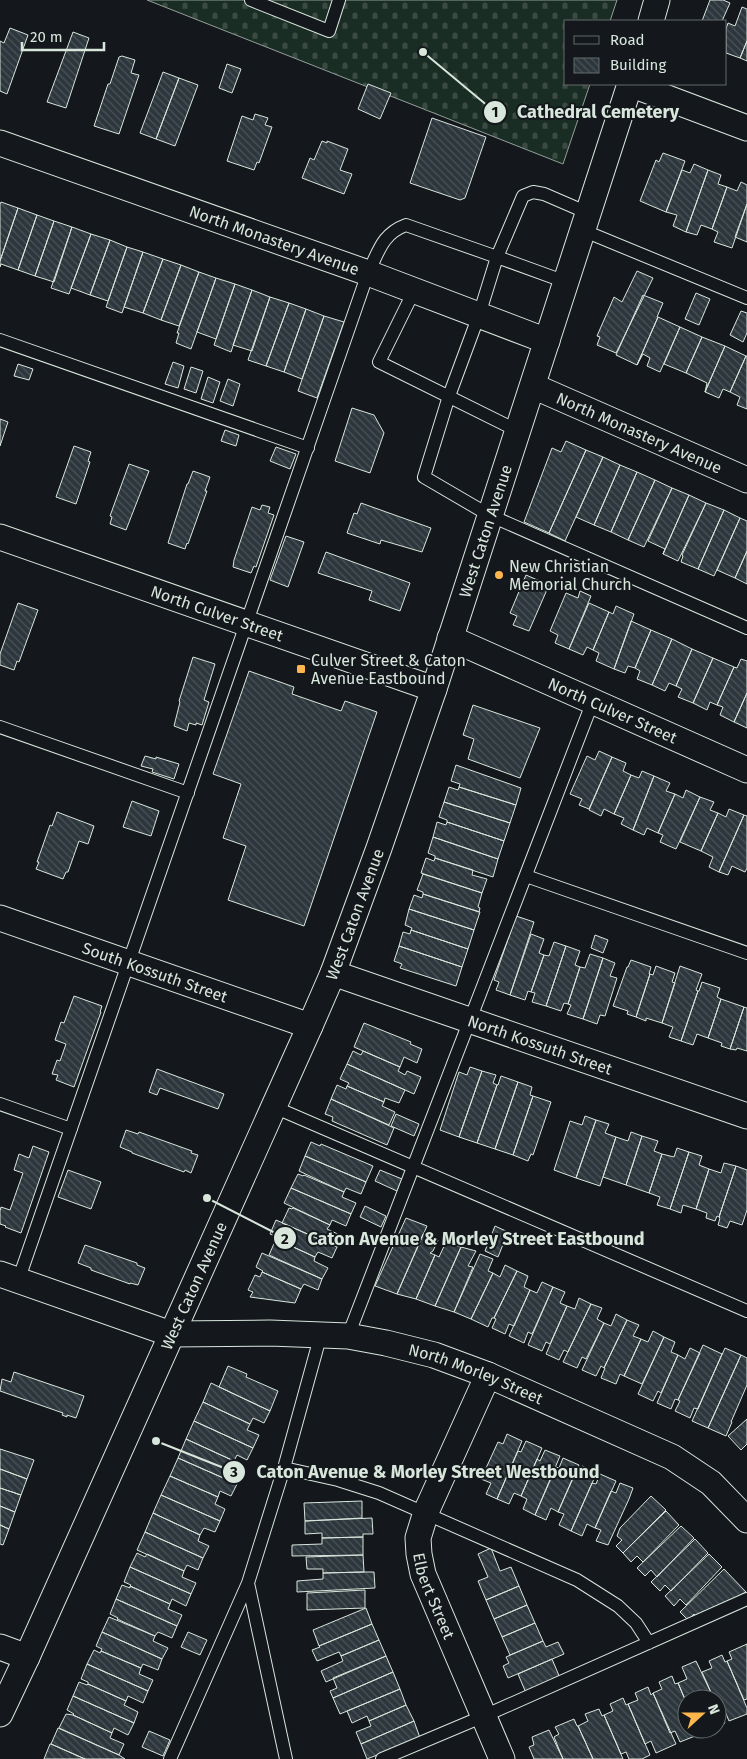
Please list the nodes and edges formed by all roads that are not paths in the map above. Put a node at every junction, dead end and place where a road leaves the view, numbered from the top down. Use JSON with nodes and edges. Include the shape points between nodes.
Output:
{"nodes":[{"id":1,"x":252,"y":0,"type":"edge"},
{"id":2,"x":338,"y":0,"type":"edge"},
{"id":3,"x":658,"y":0,"type":"edge"},
{"id":4,"x":651,"y":20,"type":"edge"},
{"id":5,"x":630,"y":85,"type":"edge"},
{"id":6,"x":633,"y":85,"type":"edge"},
{"id":7,"x":747,"y":128,"type":"edge"},
{"id":8,"x":0,"y":143,"type":"edge"},
{"id":9,"x":585,"y":221,"type":"junction"},
{"id":10,"x":497,"y":257,"type":"junction"},
{"id":11,"x":368,"y":273,"type":"junction"},
{"id":12,"x":566,"y":282,"type":"junction"},
{"id":13,"x":414,"y":291,"type":"junction"},
{"id":14,"x":747,"y":298,"type":"edge"},
{"id":15,"x":479,"y":315,"type":"junction"},
{"id":16,"x":0,"y":340,"type":"edge"},
{"id":17,"x":547,"y":340,"type":"junction"},
{"id":18,"x":532,"y":386,"type":"junction"},
{"id":19,"x":449,"y":396,"type":"junction"},
{"id":20,"x":518,"y":431,"type":"junction"},
{"id":21,"x":308,"y":448,"type":"junction"},
{"id":22,"x":747,"y":480,"type":"edge"},
{"id":23,"x":489,"y":515,"type":"junction"},
{"id":24,"x":0,"y":537,"type":"edge"},
{"id":25,"x":247,"y":623,"type":"junction"},
{"id":26,"x":747,"y":628,"type":"edge"},
{"id":27,"x":450,"y":638,"type":"junction"},
{"id":28,"x":434,"y":689,"type":"junction"},
{"id":29,"x":593,"y":701,"type":"junction"},
{"id":30,"x":0,"y":727,"type":"edge"},
{"id":31,"x":747,"y":770,"type":"edge"},
{"id":32,"x":188,"y":793,"type":"junction"},
{"id":33,"x":526,"y":876,"type":"junction"},
{"id":34,"x":0,"y":918,"type":"edge"},
{"id":35,"x":747,"y":953,"type":"edge"},
{"id":36,"x":129,"y":962,"type":"junction"},
{"id":37,"x":332,"y":973,"type":"junction"},
{"id":38,"x":470,"y":1020,"type":"junction"},
{"id":39,"x":310,"y":1026,"type":"junction"},
{"id":40,"x":0,"y":1104,"type":"edge"},
{"id":41,"x":274,"y":1107,"type":"junction"},
{"id":42,"x":747,"y":1116,"type":"edge"},
{"id":43,"x":71,"y":1129,"type":"junction"},
{"id":44,"x":413,"y":1168,"type":"junction"},
{"id":45,"x":9,"y":1277,"type":"edge"},
{"id":46,"x":747,"y":1312,"type":"edge"},
{"id":47,"x":171,"y":1334,"type":"junction"},
{"id":48,"x":321,"y":1334,"type":"junction"},
{"id":49,"x":348,"y":1336,"type":"junction"},
{"id":50,"x":488,"y":1375,"type":"junction"},
{"id":51,"x":284,"y":1468,"type":"junction"},
{"id":52,"x":426,"y":1512,"type":"junction"},
{"id":53,"x":747,"y":1520,"type":"edge"},
{"id":54,"x":248,"y":1583,"type":"junction"},
{"id":55,"x":747,"y":1599,"type":"edge"},
{"id":56,"x":649,"y":1643,"type":"junction"},
{"id":57,"x":0,"y":1647,"type":"edge"},
{"id":58,"x":27,"y":1657,"type":"junction"},
{"id":59,"x":0,"y":1714,"type":"edge"},
{"id":60,"x":484,"y":1716,"type":"junction"},
{"id":61,"x":170,"y":1759,"type":"edge"},
{"id":62,"x":286,"y":1759,"type":"edge"},
{"id":63,"x":382,"y":1759,"type":"edge"},
{"id":64,"x":502,"y":1759,"type":"edge"}],
"edges":[{"from":1,"to":2,"type":"lane","via":[[329,31]]},
{"from":3,"to":4,"type":"street"},
{"from":5,"to":9,"type":"street","name":"West Caton Avenue"},
{"from":6,"to":7,"type":"street"},
{"from":8,"to":11,"type":"street","name":"North Monastery Avenue"},
{"from":9,"to":10,"type":"lane","via":[[544,194],[533,192],[523,196]]},
{"from":9,"to":12,"type":"street","name":"West Caton Avenue"},
{"from":9,"to":14,"type":"lane"},
{"from":10,"to":11,"type":"lane","via":[[406,225],[394,230],[386,239]]},
{"from":10,"to":12,"type":"lane"},
{"from":10,"to":15,"type":"lane"},
{"from":11,"to":13,"type":"street","name":"North Monastery Avenue"},
{"from":11,"to":21,"type":"lane"},
{"from":12,"to":17,"type":"street","name":"West Caton Avenue"},
{"from":13,"to":15,"type":"street","name":"North Monastery Avenue"},
{"from":13,"to":19,"type":"lane","via":[[378,362]]},
{"from":15,"to":17,"type":"street","name":"North Monastery Avenue"},
{"from":15,"to":19,"type":"lane"},
{"from":16,"to":21,"type":"lane"},
{"from":17,"to":18,"type":"street","name":"West Caton Avenue"},
{"from":18,"to":20,"type":"street","name":"West Caton Avenue"},
{"from":18,"to":22,"type":"street","name":"North Monastery Avenue"},
{"from":19,"to":20,"type":"lane"},
{"from":19,"to":23,"type":"lane","via":[[424,477]]},
{"from":20,"to":23,"type":"street","name":"West Caton Avenue"},
{"from":21,"to":25,"type":"lane"},
{"from":23,"to":26,"type":"lane"},
{"from":23,"to":27,"type":"street","name":"West Caton Avenue"},
{"from":24,"to":25,"type":"street","name":"North Culver Street"},
{"from":25,"to":28,"type":"street","name":"North Culver Street"},
{"from":25,"to":32,"type":"lane"},
{"from":27,"to":28,"type":"street","name":"West Caton Avenue"},
{"from":27,"to":29,"type":"street","name":"North Culver Street"},
{"from":28,"to":37,"type":"street","name":"West Caton Avenue"},
{"from":29,"to":31,"type":"street","name":"North Culver Street"},
{"from":29,"to":33,"type":"lane"},
{"from":30,"to":32,"type":"lane"},
{"from":32,"to":36,"type":"lane"},
{"from":33,"to":35,"type":"lane"},
{"from":33,"to":38,"type":"lane"},
{"from":34,"to":36,"type":"street","name":"South Kossuth Street"},
{"from":36,"to":39,"type":"street","name":"South Kossuth Street"},
{"from":36,"to":43,"type":"lane"},
{"from":37,"to":38,"type":"street","name":"North Kossuth Street"},
{"from":37,"to":39,"type":"street","name":"West Caton Avenue"},
{"from":38,"to":42,"type":"street","name":"North Kossuth Street"},
{"from":38,"to":44,"type":"lane"},
{"from":39,"to":41,"type":"street","name":"West Caton Avenue"},
{"from":40,"to":43,"type":"lane"},
{"from":41,"to":44,"type":"lane"},
{"from":41,"to":47,"type":"street","name":"West Caton Avenue"},
{"from":43,"to":45,"type":"lane"},
{"from":44,"to":46,"type":"lane"},
{"from":44,"to":49,"type":"lane"},
{"from":45,"to":47,"type":"street","name":"North Morley Street"},
{"from":47,"to":48,"type":"street","name":"North Morley Street"},
{"from":47,"to":58,"type":"street","name":"West Caton Avenue"},
{"from":48,"to":49,"type":"street","name":"North Morley Street"},
{"from":48,"to":51,"type":"lane"},
{"from":49,"to":50,"type":"street","name":"North Morley Street","via":[[434,1355]]},
{"from":50,"to":52,"type":"street","name":"Elbert Street"},
{"from":50,"to":53,"type":"street","name":"North Morley Street","via":[[672,1457],[711,1483]]},
{"from":51,"to":52,"type":"lane","via":[[338,1480]]},
{"from":51,"to":54,"type":"lane"},
{"from":52,"to":56,"type":"lane","via":[[577,1580],[618,1606],[636,1623]]},
{"from":52,"to":60,"type":"street","name":"Elbert Street","via":[[418,1538],[423,1574]]},
{"from":54,"to":61,"type":"lane"},
{"from":54,"to":62,"type":"lane"},
{"from":55,"to":56,"type":"lane"},
{"from":56,"to":60,"type":"lane"},
{"from":57,"to":58,"type":"street"},
{"from":58,"to":59,"type":"street","name":"West Caton Avenue"},
{"from":60,"to":63,"type":"lane"},
{"from":60,"to":64,"type":"street","name":"Elbert Street"}]}
